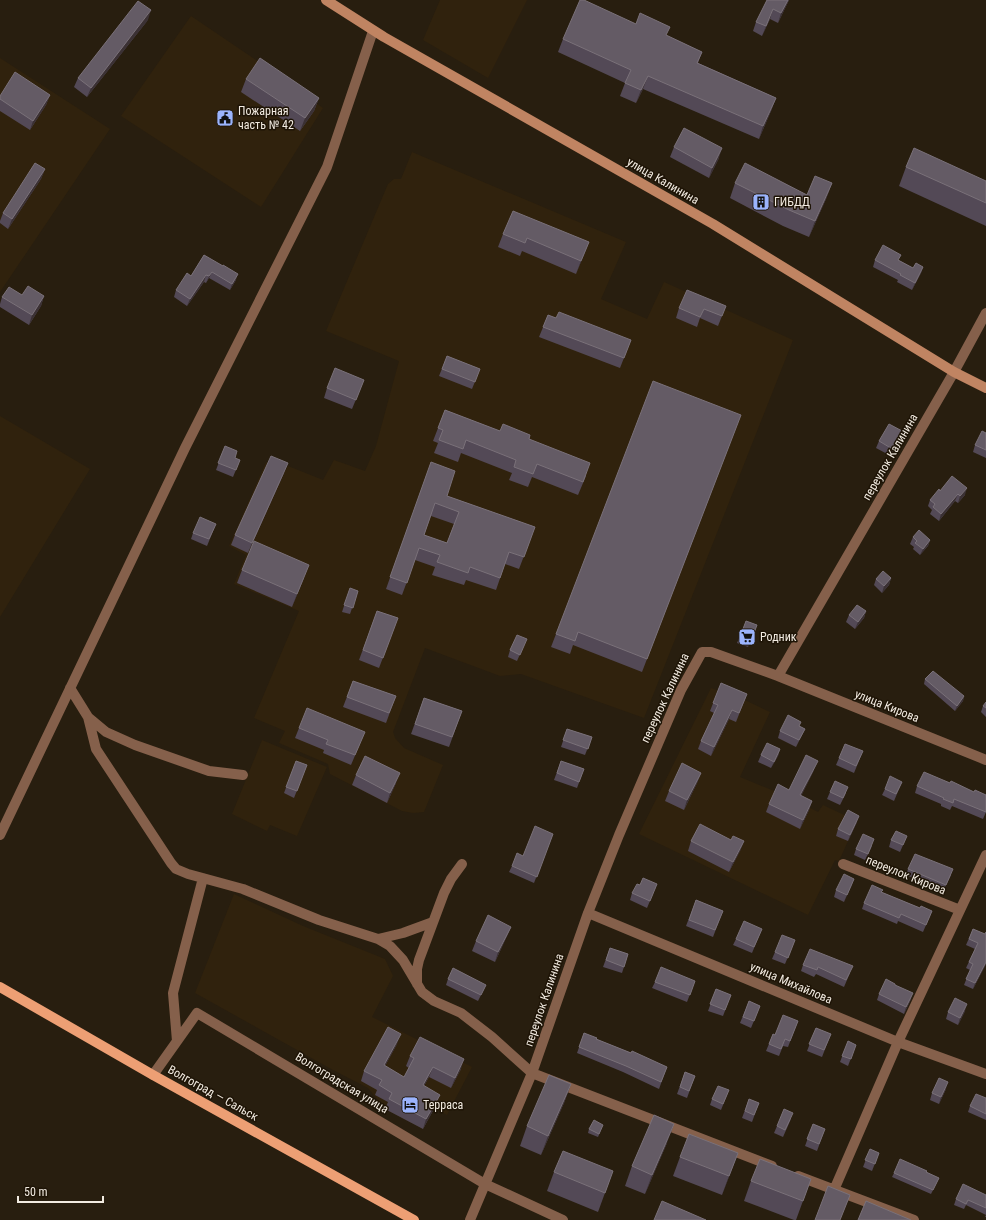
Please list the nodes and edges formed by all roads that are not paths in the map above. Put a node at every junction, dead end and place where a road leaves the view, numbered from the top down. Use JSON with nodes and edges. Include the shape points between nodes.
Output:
{"nodes":[{"id":1,"x":326,"y":0,"type":"edge"},
{"id":2,"x":373,"y":31,"type":"junction"},
{"id":3,"x":986,"y":313,"type":"edge"},
{"id":4,"x":954,"y":372,"type":"junction"},
{"id":5,"x":986,"y":388,"type":"edge"},
{"id":6,"x":778,"y":676,"type":"junction"},
{"id":7,"x":70,"y":688,"type":"junction"},
{"id":8,"x":88,"y":718,"type":"junction"},
{"id":9,"x":986,"y":760,"type":"edge"},
{"id":10,"x":243,"y":775,"type":"dead end"},
{"id":11,"x":0,"y":835,"type":"edge"},
{"id":12,"x":986,"y":855,"type":"edge"},
{"id":13,"x":462,"y":864,"type":"dead end"},
{"id":14,"x":843,"y":864,"type":"dead end"},
{"id":15,"x":203,"y":878,"type":"junction"},
{"id":16,"x":960,"y":910,"type":"junction"},
{"id":17,"x":588,"y":913,"type":"junction"},
{"id":18,"x":434,"y":922,"type":"junction"},
{"id":19,"x":378,"y":939,"type":"junction"},
{"id":20,"x":417,"y":984,"type":"junction"},
{"id":21,"x":0,"y":987,"type":"edge"},
{"id":22,"x":177,"y":1041,"type":"junction"},
{"id":23,"x":898,"y":1042,"type":"junction"},
{"id":24,"x":532,"y":1073,"type":"junction"},
{"id":25,"x":986,"y":1074,"type":"edge"},
{"id":26,"x":154,"y":1075,"type":"junction"},
{"id":27,"x":485,"y":1184,"type":"junction"},
{"id":28,"x":834,"y":1190,"type":"junction"},
{"id":29,"x":414,"y":1220,"type":"edge"},
{"id":30,"x":470,"y":1220,"type":"edge"},
{"id":31,"x":563,"y":1220,"type":"edge"},
{"id":32,"x":914,"y":1220,"type":"edge"}],
"edges":[{"from":1,"to":2,"type":"street","name":"улица Калинина"},
{"from":2,"to":4,"type":"street","name":"улица Калинина","via":[[713,224]]},
{"from":2,"to":7,"type":"street","via":[[327,167],[188,442]]},
{"from":3,"to":4,"type":"street","name":"переулок Калинина"},
{"from":4,"to":5,"type":"street","name":"улица Калинина"},
{"from":4,"to":6,"type":"street","name":"переулок Калинина"},
{"from":6,"to":9,"type":"street","name":"улица Кирова"},
{"from":6,"to":17,"type":"street","name":"переулок Калинина","via":[[712,652],[702,652],[681,690]]},
{"from":7,"to":8,"type":"street"},
{"from":7,"to":11,"type":"street"},
{"from":8,"to":10,"type":"street","via":[[106,732],[135,745],[209,771]]},
{"from":8,"to":15,"type":"street","via":[[96,749],[170,863],[176,869]]},
{"from":12,"to":16,"type":"street"},
{"from":13,"to":18,"type":"street","via":[[447,888]]},
{"from":14,"to":16,"type":"street","name":"переулок Кирова"},
{"from":15,"to":19,"type":"street","via":[[243,889],[319,920]]},
{"from":15,"to":22,"type":"street","via":[[173,993]]},
{"from":16,"to":23,"type":"street"},
{"from":17,"to":23,"type":"street","name":"улица Михайлова"},
{"from":17,"to":24,"type":"street","name":"переулок Калинина"},
{"from":18,"to":19,"type":"street","via":[[403,934]]},
{"from":18,"to":20,"type":"street","via":[[417,969]]},
{"from":19,"to":20,"type":"street","via":[[390,946],[403,960]]},
{"from":20,"to":24,"type":"street","via":[[422,992],[434,1001],[461,1013]]},
{"from":21,"to":26,"type":"main road","name":"Волгоград — Сальск"},
{"from":22,"to":26,"type":"street","name":"Волгоградская улица"},
{"from":22,"to":27,"type":"street","name":"Волгоградская улица","via":[[197,1012]]},
{"from":23,"to":25,"type":"street","name":"улица Михайлова"},
{"from":23,"to":28,"type":"street"},
{"from":24,"to":27,"type":"street","name":"переулок Калинина"},
{"from":24,"to":28,"type":"street"},
{"from":26,"to":29,"type":"main road","name":"Волгоград — Сальск"},
{"from":27,"to":30,"type":"street","name":"переулок Калинина"},
{"from":27,"to":31,"type":"street","name":"Волгоградская улица"},
{"from":28,"to":32,"type":"street"}]}
